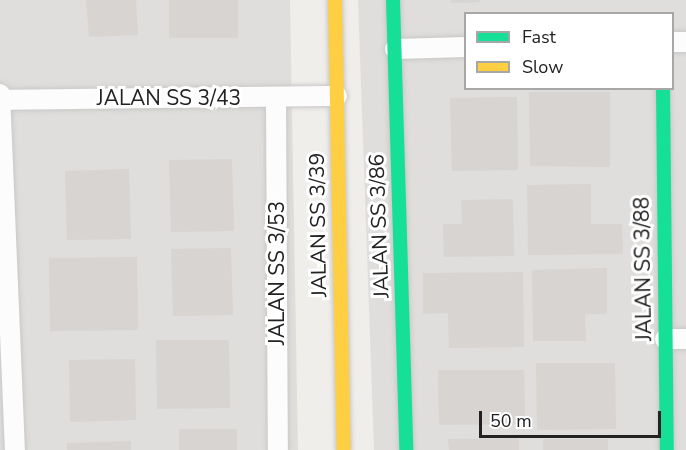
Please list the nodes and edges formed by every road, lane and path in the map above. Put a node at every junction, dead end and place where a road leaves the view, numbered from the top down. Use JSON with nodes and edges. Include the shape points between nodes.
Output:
{"nodes":[{"id":1,"x":335,"y":0,"type":"edge"},
{"id":2,"x":393,"y":0,"type":"edge"},
{"id":3,"x":464,"y":47,"type":"edge"},
{"id":4,"x":395,"y":49,"type":"junction"},
{"id":5,"x":663,"y":90,"type":"edge"},
{"id":6,"x":0,"y":94,"type":"edge"},
{"id":7,"x":337,"y":96,"type":"junction"},
{"id":8,"x":276,"y":97,"type":"junction"},
{"id":9,"x":0,"y":100,"type":"edge"},
{"id":10,"x":665,"y":339,"type":"junction"},
{"id":11,"x":686,"y":339,"type":"edge"},
{"id":12,"x":10,"y":442,"type":"edge"},
{"id":13,"x":278,"y":450,"type":"edge"},
{"id":14,"x":344,"y":450,"type":"edge"},
{"id":15,"x":406,"y":450,"type":"edge"},
{"id":16,"x":667,"y":450,"type":"edge"}],
"edges":[{"from":1,"to":7,"type":"street","name":"JALAN SS 3/39"},
{"from":2,"to":4,"type":"street","name":"JALAN SS 3/86"},
{"from":3,"to":4,"type":"street"},
{"from":4,"to":15,"type":"street","name":"JALAN SS 3/86"},
{"from":5,"to":10,"type":"street","name":"JALAN SS 3/88"},
{"from":6,"to":9,"type":"street"},
{"from":7,"to":8,"type":"street","name":"JALAN SS 3/43"},
{"from":7,"to":14,"type":"street","name":"JALAN SS 3/39"},
{"from":8,"to":9,"type":"street","name":"JALAN SS 3/43"},
{"from":8,"to":13,"type":"street","name":"JALAN SS 3/53"},
{"from":9,"to":12,"type":"street"},
{"from":10,"to":11,"type":"street"},
{"from":10,"to":16,"type":"street","name":"JALAN SS 3/88"}]}
